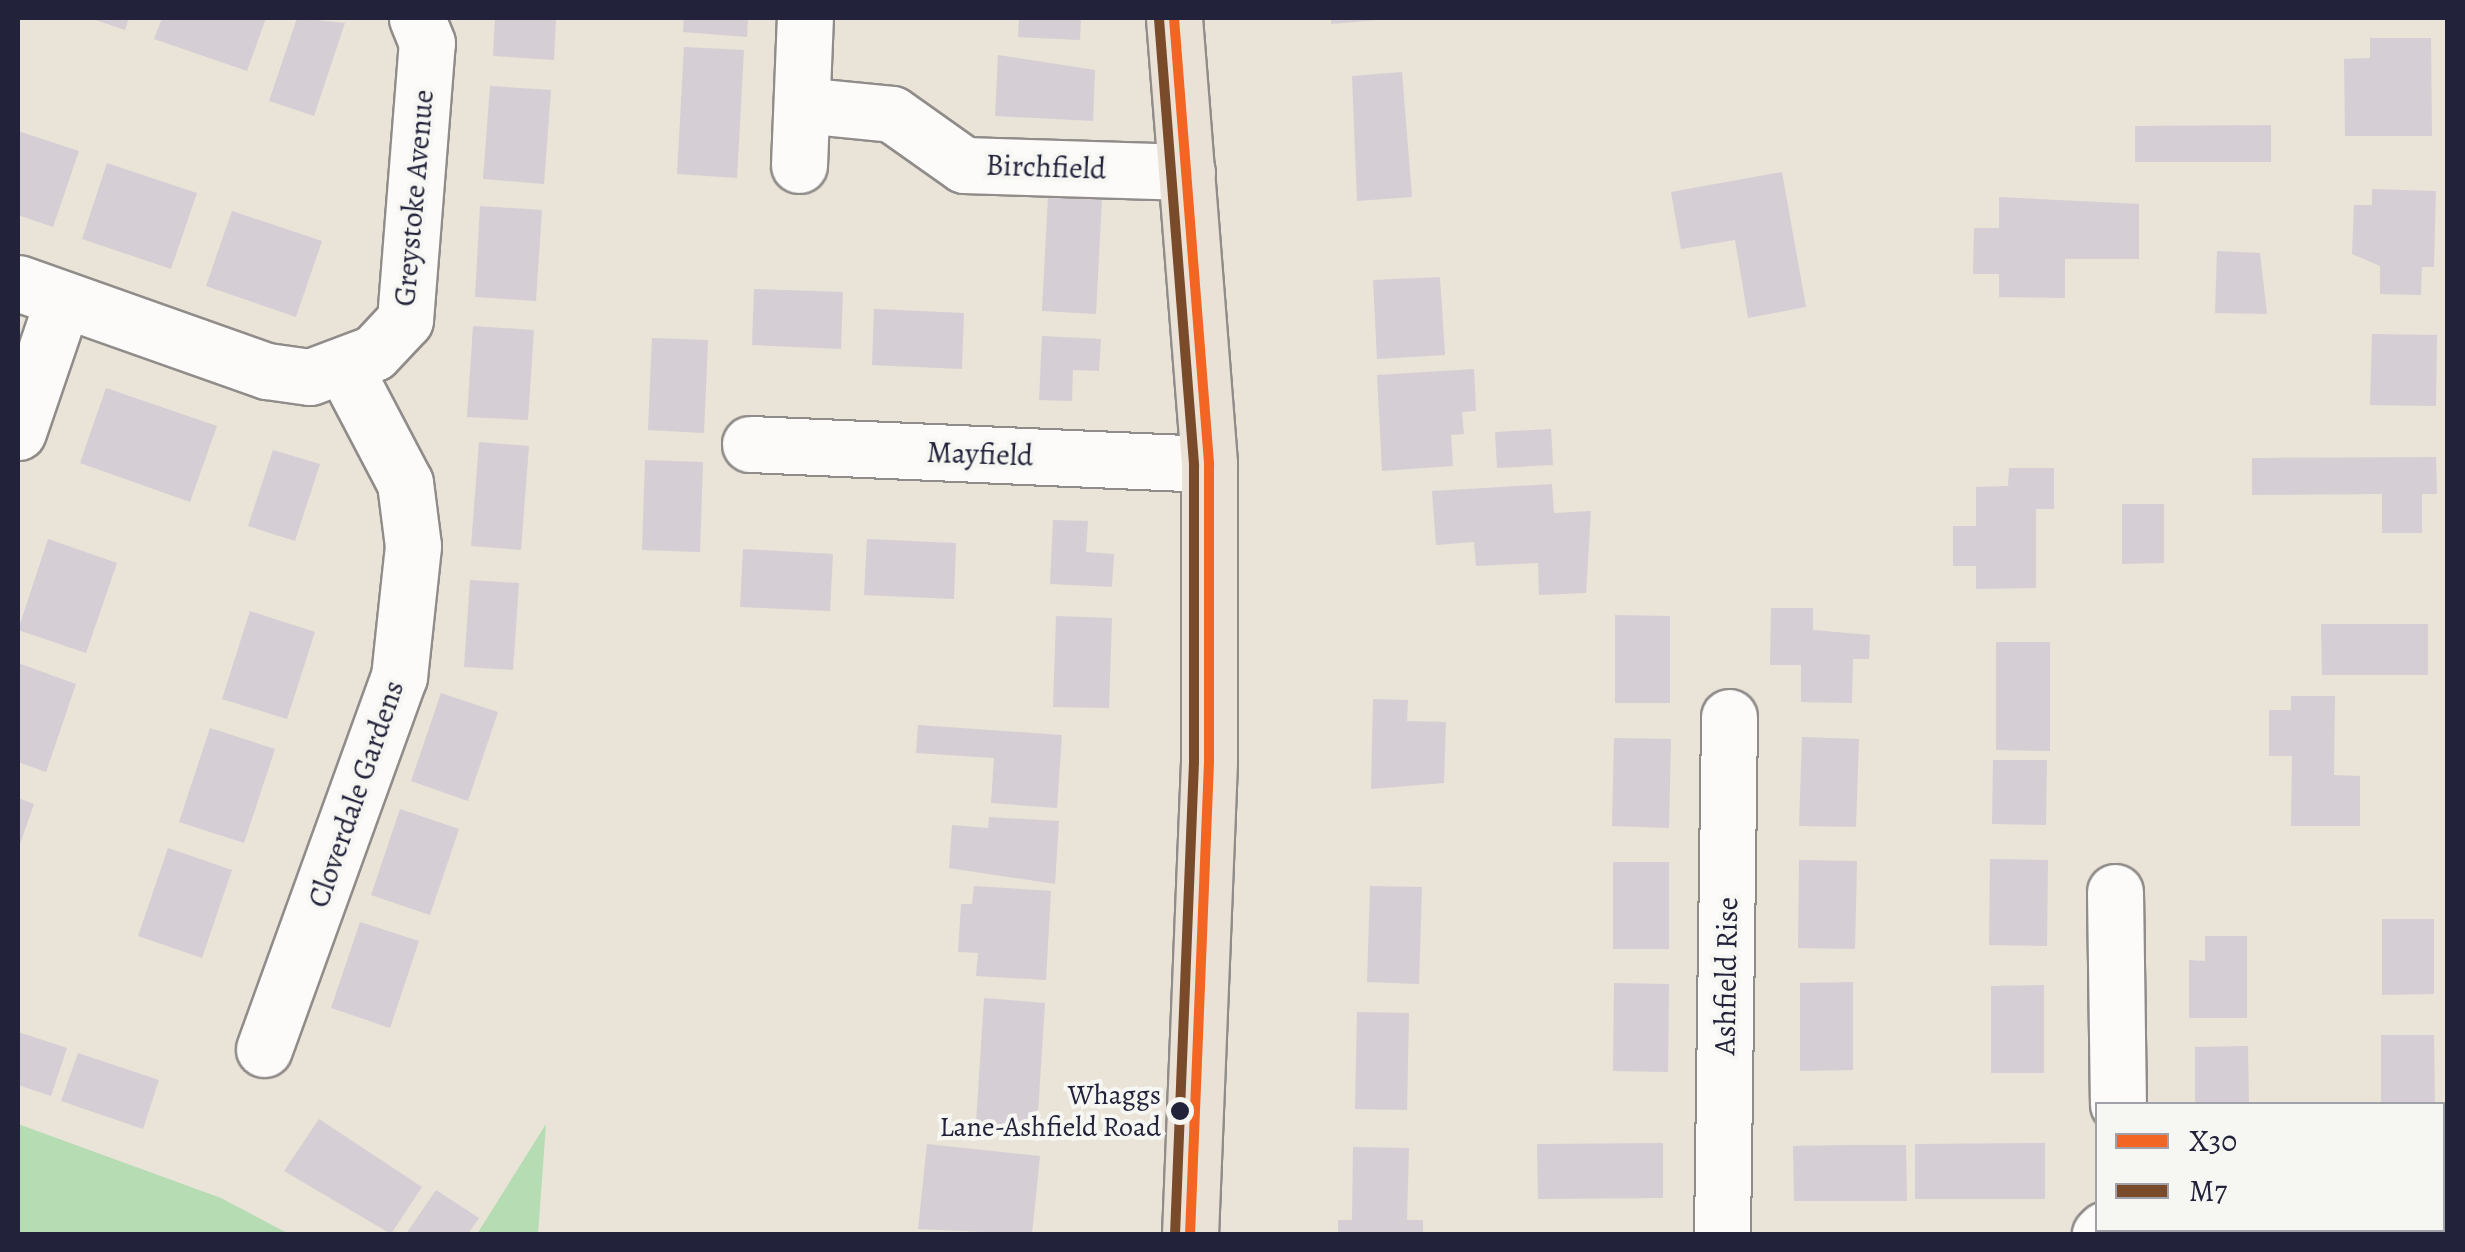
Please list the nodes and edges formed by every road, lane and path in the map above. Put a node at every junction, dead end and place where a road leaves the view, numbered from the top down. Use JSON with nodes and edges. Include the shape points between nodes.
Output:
{"nodes":[{"id":1,"x":417,"y":18,"type":"edge"},
{"id":2,"x":805,"y":18,"type":"edge"},
{"id":3,"x":1174,"y":18,"type":"edge"},
{"id":4,"x":802,"y":106,"type":"junction"},
{"id":5,"x":800,"y":165,"type":"dead end"},
{"id":6,"x":1187,"y":172,"type":"junction"},
{"id":7,"x":40,"y":292,"type":"edge"},
{"id":8,"x":344,"y":367,"type":"junction"},
{"id":9,"x":18,"y":432,"type":"edge"},
{"id":10,"x":750,"y":444,"type":"dead end"},
{"id":11,"x":1209,"y":464,"type":"junction"},
{"id":12,"x":1729,"y":717,"type":"dead end"},
{"id":13,"x":2115,"y":892,"type":"dead end"},
{"id":14,"x":264,"y":1049,"type":"dead end"},
{"id":15,"x":2118,"y":1102,"type":"edge"},
{"id":16,"x":1190,"y":1234,"type":"edge"},
{"id":17,"x":1722,"y":1234,"type":"edge"}],
"edges":[{"from":1,"to":8,"type":"street","name":"Greystoke Avenue","via":[[427,43],[405,320],[374,354]]},
{"from":2,"to":4,"type":"street"},
{"from":3,"to":6,"type":"main road"},
{"from":4,"to":5,"type":"street"},
{"from":4,"to":6,"type":"street","name":"Birchfield","via":[[892,114],[964,165]]},
{"from":6,"to":11,"type":"main road"},
{"from":7,"to":8,"type":"street","name":"Greystoke Avenue","via":[[267,371],[310,377]]},
{"from":7,"to":9,"type":"street"},
{"from":8,"to":14,"type":"street","name":"Cloverdale Gardens","via":[[405,483],[413,546],[399,677]]},
{"from":10,"to":11,"type":"street","name":"Mayfield"},
{"from":11,"to":16,"type":"main road","via":[[1209,762]]},
{"from":12,"to":17,"type":"street","name":"Ashfield Rise"},
{"from":13,"to":15,"type":"street"}]}
